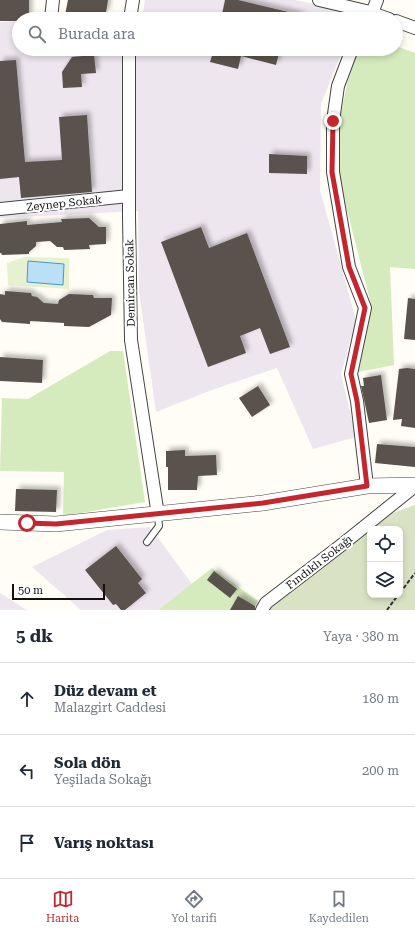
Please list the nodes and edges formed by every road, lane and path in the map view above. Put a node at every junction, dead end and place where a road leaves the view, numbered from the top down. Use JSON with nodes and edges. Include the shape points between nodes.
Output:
{"nodes":[{"id":1,"x":53,"y":0,"type":"edge"},
{"id":2,"x":133,"y":0,"type":"edge"},
{"id":3,"x":319,"y":0,"type":"edge"},
{"id":4,"x":377,"y":0,"type":"edge"},
{"id":5,"x":52,"y":12,"type":"edge"},
{"id":6,"x":131,"y":12,"type":"edge"},
{"id":7,"x":360,"y":12,"type":"edge"},
{"id":8,"x":368,"y":12,"type":"edge"},
{"id":9,"x":403,"y":24,"type":"edge"},
{"id":10,"x":415,"y":28,"type":"edge"},
{"id":11,"x":129,"y":56,"type":"edge"},
{"id":12,"x":349,"y":56,"type":"edge"},
{"id":13,"x":129,"y":196,"type":"junction"},
{"id":14,"x":0,"y":209,"type":"edge"},
{"id":15,"x":367,"y":486,"type":"junction"},
{"id":16,"x":415,"y":486,"type":"edge"},
{"id":17,"x":158,"y":514,"type":"junction"},
{"id":18,"x":0,"y":522,"type":"edge"},
{"id":19,"x":147,"y":542,"type":"dead end"},
{"id":20,"x":415,"y":573,"type":"edge"},
{"id":21,"x":403,"y":589,"type":"edge"},
{"id":22,"x":396,"y":598,"type":"edge"},
{"id":23,"x":262,"y":610,"type":"edge"},
{"id":24,"x":387,"y":610,"type":"edge"}],
"edges":[{"from":1,"to":5,"type":"street"},
{"from":2,"to":6,"type":"street"},
{"from":3,"to":7,"type":"street"},
{"from":4,"to":8,"type":"street"},
{"from":9,"to":10,"type":"street"},
{"from":11,"to":13,"type":"street","name":"Demircan Sokak"},
{"from":12,"to":15,"type":"street","via":[[338,86],[333,121],[332,172],[349,267],[365,308],[351,374],[357,401]]},
{"from":13,"to":14,"type":"street","name":"Zeynep Sokak"},
{"from":13,"to":17,"type":"street","name":"Demircan Sokak","via":[[131,340]]},
{"from":15,"to":16,"type":"street"},
{"from":15,"to":17,"type":"street","via":[[263,503]]},
{"from":16,"to":23,"type":"street","name":"Fındıklı Sokağı","via":[[266,603]]},
{"from":17,"to":18,"type":"street","via":[[56,524]]},
{"from":17,"to":19,"type":"lane","via":[[159,526]]},
{"from":20,"to":21,"type":"path"},
{"from":22,"to":24,"type":"path"}]}
